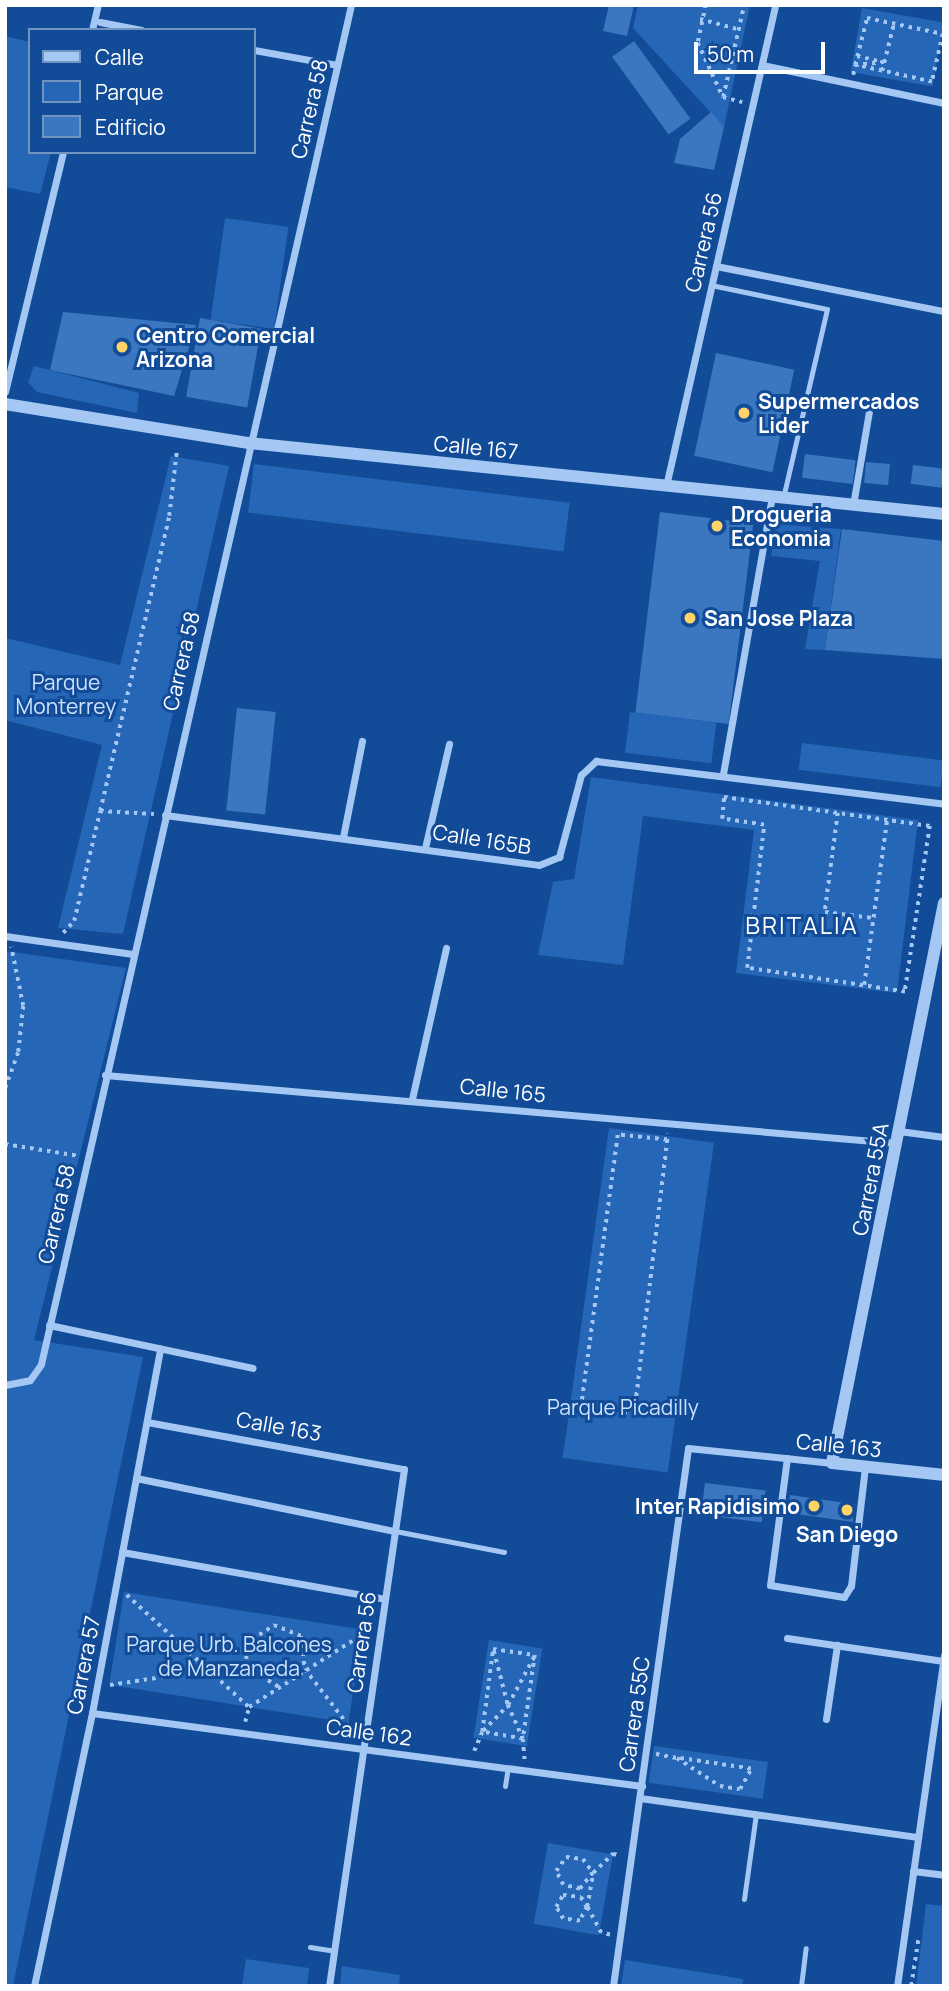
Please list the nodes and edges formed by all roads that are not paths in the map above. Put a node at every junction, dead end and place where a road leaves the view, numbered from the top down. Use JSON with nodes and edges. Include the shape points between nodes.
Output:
{"nodes":[{"id":1,"x":98,"y":5,"type":"edge"},
{"id":2,"x":351,"y":5,"type":"edge"},
{"id":3,"x":775,"y":5,"type":"edge"},
{"id":4,"x":100,"y":22,"type":"dead end"},
{"id":5,"x":92,"y":28,"type":"edge"},
{"id":6,"x":131,"y":28,"type":"edge"},
{"id":7,"x":256,"y":50,"type":"edge"},
{"id":8,"x":337,"y":65,"type":"junction"},
{"id":9,"x":762,"y":65,"type":"junction"},
{"id":10,"x":944,"y":103,"type":"edge"},
{"id":11,"x":64,"y":154,"type":"edge"},
{"id":12,"x":716,"y":267,"type":"junction"},
{"id":13,"x":712,"y":285,"type":"junction"},
{"id":14,"x":944,"y":311,"type":"edge"},
{"id":15,"x":5,"y":392,"type":"edge"},
{"id":16,"x":870,"y":400,"type":"dead end"},
{"id":17,"x":5,"y":404,"type":"edge"},
{"id":18,"x":249,"y":443,"type":"junction"},
{"id":19,"x":666,"y":486,"type":"junction"},
{"id":20,"x":778,"y":497,"type":"junction"},
{"id":21,"x":853,"y":505,"type":"junction"},
{"id":22,"x":944,"y":514,"type":"edge"},
{"id":23,"x":362,"y":741,"type":"dead end"},
{"id":24,"x":449,"y":744,"type":"dead end"},
{"id":25,"x":723,"y":774,"type":"junction"},
{"id":26,"x":944,"y":804,"type":"edge"},
{"id":27,"x":164,"y":815,"type":"junction"},
{"id":28,"x":343,"y":837,"type":"junction"},
{"id":29,"x":425,"y":848,"type":"junction"},
{"id":30,"x":943,"y":907,"type":"edge"},
{"id":31,"x":7,"y":937,"type":"edge"},
{"id":32,"x":446,"y":948,"type":"dead end"},
{"id":33,"x":133,"y":954,"type":"junction"},
{"id":34,"x":105,"y":1075,"type":"junction"},
{"id":35,"x":412,"y":1099,"type":"junction"},
{"id":36,"x":898,"y":1137,"type":"junction"},
{"id":37,"x":944,"y":1137,"type":"edge"},
{"id":38,"x":49,"y":1325,"type":"junction"},
{"id":39,"x":160,"y":1349,"type":"junction"},
{"id":40,"x":253,"y":1368,"type":"dead end"},
{"id":41,"x":5,"y":1385,"type":"edge"},
{"id":42,"x":146,"y":1422,"type":"junction"},
{"id":43,"x":688,"y":1448,"type":"joint"},
{"id":44,"x":787,"y":1458,"type":"junction"},
{"id":45,"x":832,"y":1463,"type":"junction"},
{"id":46,"x":865,"y":1467,"type":"junction"},
{"id":47,"x":404,"y":1469,"type":"joint"},
{"id":48,"x":944,"y":1475,"type":"edge"},
{"id":49,"x":136,"y":1478,"type":"junction"},
{"id":50,"x":395,"y":1531,"type":"junction"},
{"id":51,"x":122,"y":1552,"type":"junction"},
{"id":52,"x":504,"y":1552,"type":"dead end"},
{"id":53,"x":385,"y":1599,"type":"junction"},
{"id":54,"x":787,"y":1637,"type":"dead end"},
{"id":55,"x":837,"y":1645,"type":"junction"},
{"id":56,"x":944,"y":1655,"type":"edge"},
{"id":57,"x":943,"y":1661,"type":"edge"},
{"id":58,"x":92,"y":1713,"type":"junction"},
{"id":59,"x":827,"y":1719,"type":"dead end"},
{"id":60,"x":363,"y":1748,"type":"junction"},
{"id":61,"x":508,"y":1768,"type":"junction"},
{"id":62,"x":506,"y":1786,"type":"dead end"},
{"id":63,"x":642,"y":1786,"type":"junction"},
{"id":64,"x":640,"y":1798,"type":"junction"},
{"id":65,"x":756,"y":1814,"type":"junction"},
{"id":66,"x":918,"y":1837,"type":"junction"},
{"id":67,"x":913,"y":1871,"type":"junction"},
{"id":68,"x":944,"y":1875,"type":"edge"},
{"id":69,"x":744,"y":1899,"type":"dead end"},
{"id":70,"x":310,"y":1947,"type":"dead end"},
{"id":71,"x":806,"y":1948,"type":"dead end"},
{"id":72,"x":334,"y":1951,"type":"junction"},
{"id":73,"x":34,"y":1986,"type":"edge"},
{"id":74,"x":329,"y":1986,"type":"edge"},
{"id":75,"x":613,"y":1986,"type":"edge"},
{"id":76,"x":801,"y":1986,"type":"edge"},
{"id":77,"x":897,"y":1986,"type":"edge"}],
"edges":[{"from":1,"to":5,"type":"street"},
{"from":2,"to":8,"type":"street","name":"Carrera 58"},
{"from":3,"to":9,"type":"street","name":"Carrera 56"},
{"from":4,"to":6,"type":"street"},
{"from":7,"to":8,"type":"street"},
{"from":8,"to":18,"type":"street","name":"Carrera 58"},
{"from":9,"to":10,"type":"street"},
{"from":9,"to":12,"type":"street","name":"Carrera 56"},
{"from":11,"to":15,"type":"street"},
{"from":12,"to":13,"type":"street","name":"Carrera 56"},
{"from":12,"to":14,"type":"street"},
{"from":13,"to":19,"type":"street","name":"Carrera 56"},
{"from":13,"to":20,"type":"lane","via":[[827,310]]},
{"from":16,"to":21,"type":"street"},
{"from":17,"to":18,"type":"street","name":"Calle 167"},
{"from":18,"to":19,"type":"street","name":"Calle 167"},
{"from":18,"to":27,"type":"street","name":"Carrera 58"},
{"from":19,"to":20,"type":"street","name":"Calle 167"},
{"from":20,"to":21,"type":"street","name":"Calle 167"},
{"from":20,"to":25,"type":"street"},
{"from":21,"to":22,"type":"street","name":"Calle 167"},
{"from":23,"to":28,"type":"street"},
{"from":24,"to":29,"type":"street"},
{"from":25,"to":26,"type":"street","name":"Calle 165B"},
{"from":25,"to":29,"type":"street","name":"Calle 165B","via":[[596,761],[581,775],[559,857],[549,864]]},
{"from":27,"to":28,"type":"street","name":"Calle 165B"},
{"from":27,"to":33,"type":"street","name":"Carrera 58"},
{"from":28,"to":29,"type":"street","name":"Calle 165B"},
{"from":30,"to":36,"type":"street","name":"Carrera 55A"},
{"from":31,"to":33,"type":"street"},
{"from":32,"to":35,"type":"street"},
{"from":33,"to":34,"type":"street","name":"Carrera 58"},
{"from":34,"to":35,"type":"street","name":"Calle 165"},
{"from":34,"to":38,"type":"street","name":"Carrera 58"},
{"from":35,"to":36,"type":"street","name":"Calle 165"},
{"from":36,"to":37,"type":"street","name":"Calle 165"},
{"from":36,"to":45,"type":"street","name":"Carrera 55A"},
{"from":38,"to":39,"type":"street"},
{"from":38,"to":41,"type":"street","name":"Carrera 58","via":[[41,1363],[30,1380]]},
{"from":39,"to":40,"type":"street"},
{"from":39,"to":42,"type":"street","name":"Carrera 57"},
{"from":42,"to":47,"type":"street","name":"Calle 163"},
{"from":42,"to":49,"type":"street","name":"Carrera 57"},
{"from":43,"to":44,"type":"street","name":"Calle 163"},
{"from":43,"to":63,"type":"street","name":"Carrera 55C"},
{"from":44,"to":45,"type":"street","name":"Calle 163"},
{"from":44,"to":46,"type":"street","via":[[770,1585],[844,1597],[851,1586]]},
{"from":45,"to":46,"type":"street","name":"Calle 163"},
{"from":46,"to":48,"type":"street","name":"Calle 163"},
{"from":47,"to":50,"type":"street","name":"Carrera 56"},
{"from":49,"to":50,"type":"street"},
{"from":49,"to":51,"type":"street","name":"Carrera 57"},
{"from":50,"to":52,"type":"lane"},
{"from":50,"to":53,"type":"street","name":"Carrera 56"},
{"from":51,"to":53,"type":"street"},
{"from":51,"to":58,"type":"street","name":"Carrera 57"},
{"from":53,"to":60,"type":"street","name":"Carrera 56"},
{"from":54,"to":55,"type":"street"},
{"from":55,"to":57,"type":"street"},
{"from":55,"to":59,"type":"street"},
{"from":56,"to":57,"type":"street"},
{"from":57,"to":66,"type":"street"},
{"from":58,"to":60,"type":"street","name":"Calle 162"},
{"from":58,"to":73,"type":"street","name":"Carrera 57"},
{"from":60,"to":61,"type":"street","name":"Calle 162"},
{"from":60,"to":72,"type":"street","name":"Carrera 56"},
{"from":61,"to":62,"type":"lane"},
{"from":61,"to":63,"type":"street","name":"Calle 162"},
{"from":63,"to":64,"type":"street","name":"Carrera 55C"},
{"from":64,"to":65,"type":"street"},
{"from":64,"to":75,"type":"street","name":"Carrera 55C"},
{"from":65,"to":66,"type":"street"},
{"from":65,"to":69,"type":"lane"},
{"from":66,"to":67,"type":"street"},
{"from":67,"to":68,"type":"street"},
{"from":67,"to":77,"type":"street"},
{"from":70,"to":72,"type":"lane"},
{"from":71,"to":76,"type":"lane"},
{"from":72,"to":74,"type":"street","name":"Carrera 56"}]}
